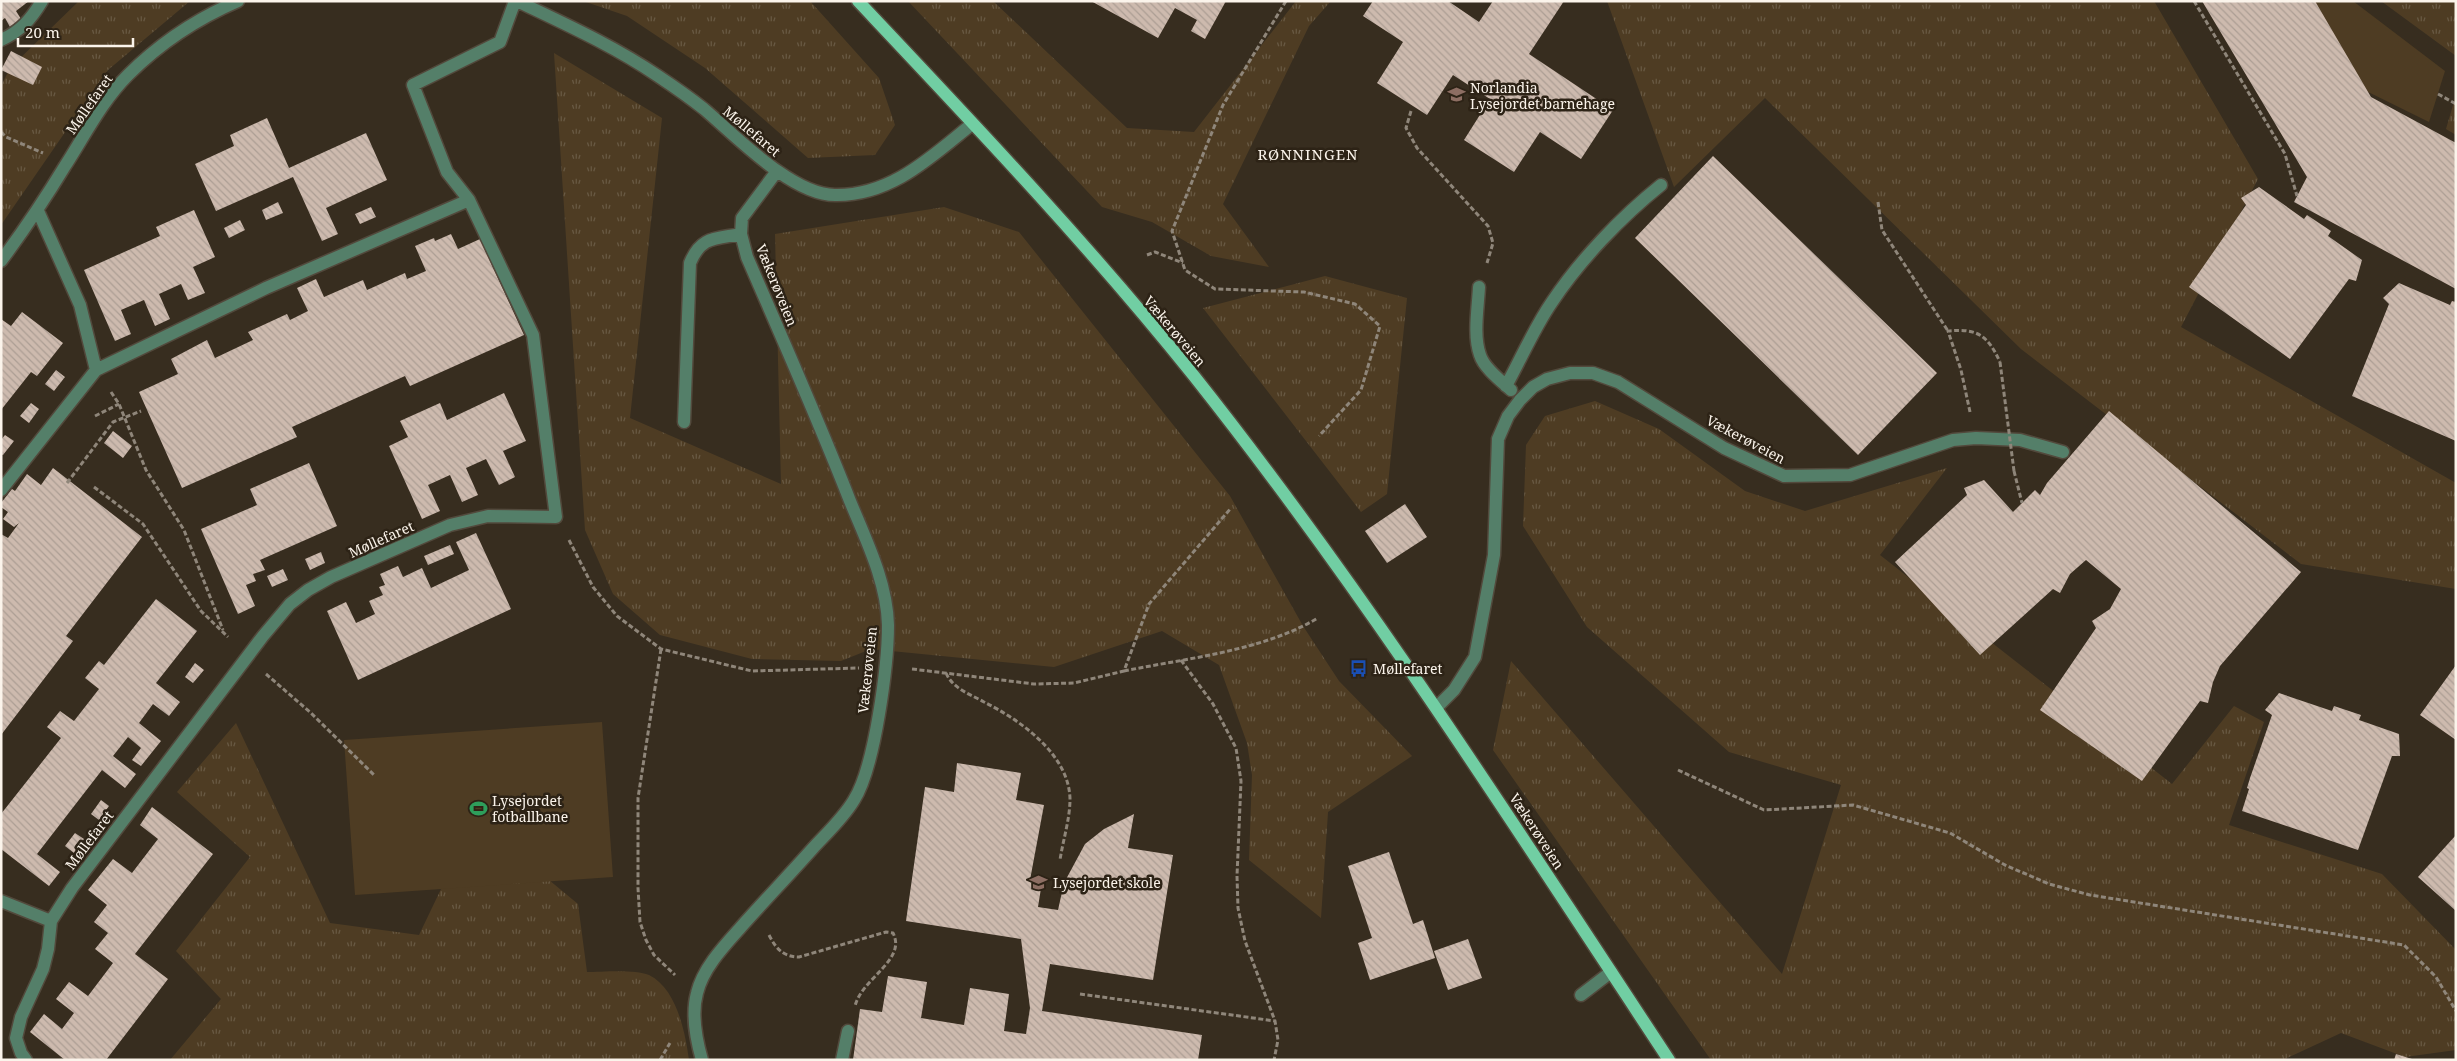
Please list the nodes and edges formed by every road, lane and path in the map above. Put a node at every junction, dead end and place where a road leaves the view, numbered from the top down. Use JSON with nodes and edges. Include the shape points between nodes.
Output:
{"nodes":[{"id":1,"x":42,"y":1,"type":"edge"},
{"id":2,"x":238,"y":1,"type":"edge"},
{"id":3,"x":516,"y":1,"type":"edge"},
{"id":4,"x":858,"y":1,"type":"edge"},
{"id":5,"x":1286,"y":1,"type":"edge"},
{"id":6,"x":2194,"y":1,"type":"edge"},
{"id":7,"x":1,"y":40,"type":"edge"},
{"id":8,"x":2438,"y":94,"type":"dead end"},
{"id":9,"x":2456,"y":104,"type":"edge"},
{"id":10,"x":1411,"y":111,"type":"dead end"},
{"id":11,"x":972,"y":124,"type":"junction"},
{"id":12,"x":1,"y":132,"type":"edge"},
{"id":13,"x":67,"y":164,"type":"junction"},
{"id":14,"x":777,"y":171,"type":"junction"},
{"id":15,"x":1661,"y":185,"type":"dead end"},
{"id":16,"x":2297,"y":196,"type":"dead end"},
{"id":17,"x":469,"y":200,"type":"junction"},
{"id":18,"x":1878,"y":202,"type":"dead end"},
{"id":19,"x":38,"y":211,"type":"junction"},
{"id":20,"x":741,"y":234,"type":"junction"},
{"id":21,"x":1147,"y":255,"type":"dead end"},
{"id":22,"x":1,"y":261,"type":"edge"},
{"id":23,"x":1183,"y":263,"type":"junction"},
{"id":24,"x":1479,"y":287,"type":"joint"},
{"id":25,"x":1948,"y":331,"type":"junction"},
{"id":26,"x":96,"y":370,"type":"junction"},
{"id":27,"x":1506,"y":386,"type":"junction"},
{"id":28,"x":1520,"y":400,"type":"junction"},
{"id":29,"x":119,"y":404,"type":"dead end"},
{"id":30,"x":141,"y":411,"type":"dead end"},
{"id":31,"x":684,"y":422,"type":"dead end"},
{"id":32,"x":1319,"y":436,"type":"dead end"},
{"id":33,"x":1976,"y":438,"type":"junction"},
{"id":34,"x":2062,"y":452,"type":"dead end"},
{"id":35,"x":67,"y":483,"type":"dead end"},
{"id":36,"x":1,"y":490,"type":"edge"},
{"id":37,"x":2022,"y":503,"type":"dead end"},
{"id":38,"x":1231,"y":508,"type":"dead end"},
{"id":39,"x":556,"y":518,"type":"junction"},
{"id":40,"x":1318,"y":618,"type":"dead end"},
{"id":41,"x":224,"y":633,"type":"dead end"},
{"id":42,"x":661,"y":650,"type":"junction"},
{"id":43,"x":1181,"y":660,"type":"junction"},
{"id":44,"x":885,"y":668,"type":"junction"},
{"id":45,"x":1124,"y":672,"type":"junction"},
{"id":46,"x":946,"y":673,"type":"junction"},
{"id":47,"x":1437,"y":707,"type":"junction"},
{"id":48,"x":1678,"y":770,"type":"dead end"},
{"id":49,"x":1060,"y":860,"type":"dead end"},
{"id":50,"x":1,"y":901,"type":"edge"},
{"id":51,"x":757,"y":910,"type":"junction"},
{"id":52,"x":51,"y":921,"type":"junction"},
{"id":53,"x":1611,"y":972,"type":"junction"},
{"id":54,"x":696,"y":993,"type":"junction"},
{"id":55,"x":1080,"y":994,"type":"dead end"},
{"id":56,"x":1581,"y":995,"type":"dead end"},
{"id":57,"x":2456,"y":1011,"type":"edge"},
{"id":58,"x":1275,"y":1021,"type":"junction"},
{"id":59,"x":848,"y":1031,"type":"joint"},
{"id":60,"x":26,"y":1060,"type":"edge"},
{"id":61,"x":702,"y":1060,"type":"edge"},
{"id":62,"x":842,"y":1060,"type":"edge"},
{"id":63,"x":1274,"y":1060,"type":"edge"},
{"id":64,"x":1669,"y":1060,"type":"edge"}],
"edges":[{"from":1,"to":7,"type":"street","via":[[29,22]]},
{"from":2,"to":13,"type":"street","name":"Møllefaret","via":[[208,14],[163,43],[126,77],[94,119]]},
{"from":3,"to":14,"type":"street","name":"Møllefaret","via":[[605,44],[657,76],[702,108]]},
{"from":3,"to":17,"type":"street","name":"Møllefaret","via":[[500,42],[413,86],[447,172]]},
{"from":4,"to":11,"type":"main road","name":"Vækerøveien"},
{"from":5,"to":23,"type":"path","via":[[1223,105],[1172,231]]},
{"from":6,"to":16,"type":"path","via":[[2285,154]]},
{"from":8,"to":9,"type":"path"},
{"from":10,"to":24,"type":"path","via":[[1406,128],[1418,148],[1488,226],[1492,242]]},
{"from":11,"to":14,"type":"street","name":"Møllefaret","via":[[920,166],[888,185],[857,194],[832,195],[800,185]]},
{"from":11,"to":47,"type":"main road","name":"Vækerøveien","via":[[1111,277],[1194,377],[1304,522]]},
{"from":12,"to":13,"type":"path"},
{"from":13,"to":19,"type":"street","name":"Møllefaret"},
{"from":14,"to":20,"type":"street","name":"Vækerøveien","via":[[742,218]]},
{"from":15,"to":27,"type":"street","via":[[1636,205],[1552,303]]},
{"from":17,"to":26,"type":"street","via":[[266,288]]},
{"from":17,"to":39,"type":"street","name":"Møllefaret","via":[[533,335]]},
{"from":18,"to":25,"type":"path","via":[[1882,230]]},
{"from":19,"to":22,"type":"street","name":"Møllefaret"},
{"from":19,"to":26,"type":"street","via":[[80,305]]},
{"from":20,"to":31,"type":"street","via":[[706,240],[696,249],[690,263]]},
{"from":20,"to":44,"type":"street","name":"Vækerøveien","via":[[747,257],[826,440],[874,562],[888,624]]},
{"from":21,"to":23,"type":"path","via":[[1155,252]]},
{"from":23,"to":32,"type":"path","via":[[1185,270],[1214,288],[1304,292],[1354,304],[1380,326],[1361,390]]},
{"from":24,"to":27,"type":"street","via":[[1480,355],[1484,364]]},
{"from":25,"to":33,"type":"path","via":[[1961,370]]},
{"from":25,"to":37,"type":"path","bridge":true,"via":[[1974,331],[1991,343],[2000,362],[2014,471]]},
{"from":26,"to":36,"type":"street"},
{"from":27,"to":28,"type":"street"},
{"from":28,"to":33,"type":"street","name":"Vækerøveien","via":[[1547,379],[1570,373],[1593,373],[1618,382],[1724,448],[1784,476],[1850,475],[1953,440]]},
{"from":28,"to":47,"type":"street","name":"Vækerøveien","via":[[1508,416],[1498,439],[1494,555],[1475,657],[1454,690]]},
{"from":29,"to":41,"type":"path","via":[[146,470],[184,530]]},
{"from":30,"to":35,"type":"path","bridge":true,"via":[[113,422]]},
{"from":33,"to":34,"type":"street","name":"Vækerøveien","via":[[2020,440]]},
{"from":38,"to":45,"type":"path","via":[[1149,604]]},
{"from":39,"to":42,"type":"path","via":[[593,587],[617,616]]},
{"from":39,"to":52,"type":"street","name":"Møllefaret","via":[[488,516],[450,525],[331,577],[296,600],[263,636],[72,888]]},
{"from":40,"to":43,"type":"path","via":[[1295,632],[1261,643]]},
{"from":42,"to":44,"type":"path","via":[[752,671]]},
{"from":42,"to":54,"type":"path","via":[[638,798],[640,922],[654,955]]},
{"from":43,"to":45,"type":"path"},
{"from":43,"to":58,"type":"path","via":[[1213,704],[1236,748],[1241,781],[1238,908],[1245,941]]},
{"from":44,"to":46,"type":"path"},
{"from":44,"to":51,"type":"street","name":"Vækerøveien","via":[[871,754],[855,799]]},
{"from":45,"to":46,"type":"path","via":[[1074,683],[1034,684]]},
{"from":46,"to":49,"type":"path","via":[[950,682],[1026,728],[1058,762],[1067,780],[1070,799]]},
{"from":47,"to":53,"type":"main road","name":"Vækerøveien"},
{"from":48,"to":57,"type":"path","via":[[1764,810],[1853,805],[1950,833],[2049,884],[2090,895],[2404,945],[2436,977]]},
{"from":50,"to":52,"type":"street"},
{"from":51,"to":54,"type":"street","name":"Vækerøveien","via":[[709,967]]},
{"from":51,"to":59,"type":"path","via":[[772,941],[789,957],[886,932],[893,933],[897,940],[895,952],[857,997]]},
{"from":52,"to":60,"type":"street","name":"Møllefaret","via":[[43,969],[20,1017],[16,1038]]},
{"from":53,"to":56,"type":"street"},
{"from":53,"to":64,"type":"main road","name":"Vækerøveien"},
{"from":54,"to":61,"type":"street","name":"Vækerøveien","via":[[696,1038]]},
{"from":55,"to":58,"type":"path"},
{"from":58,"to":63,"type":"path","via":[[1278,1040]]},
{"from":59,"to":62,"type":"street"}]}
